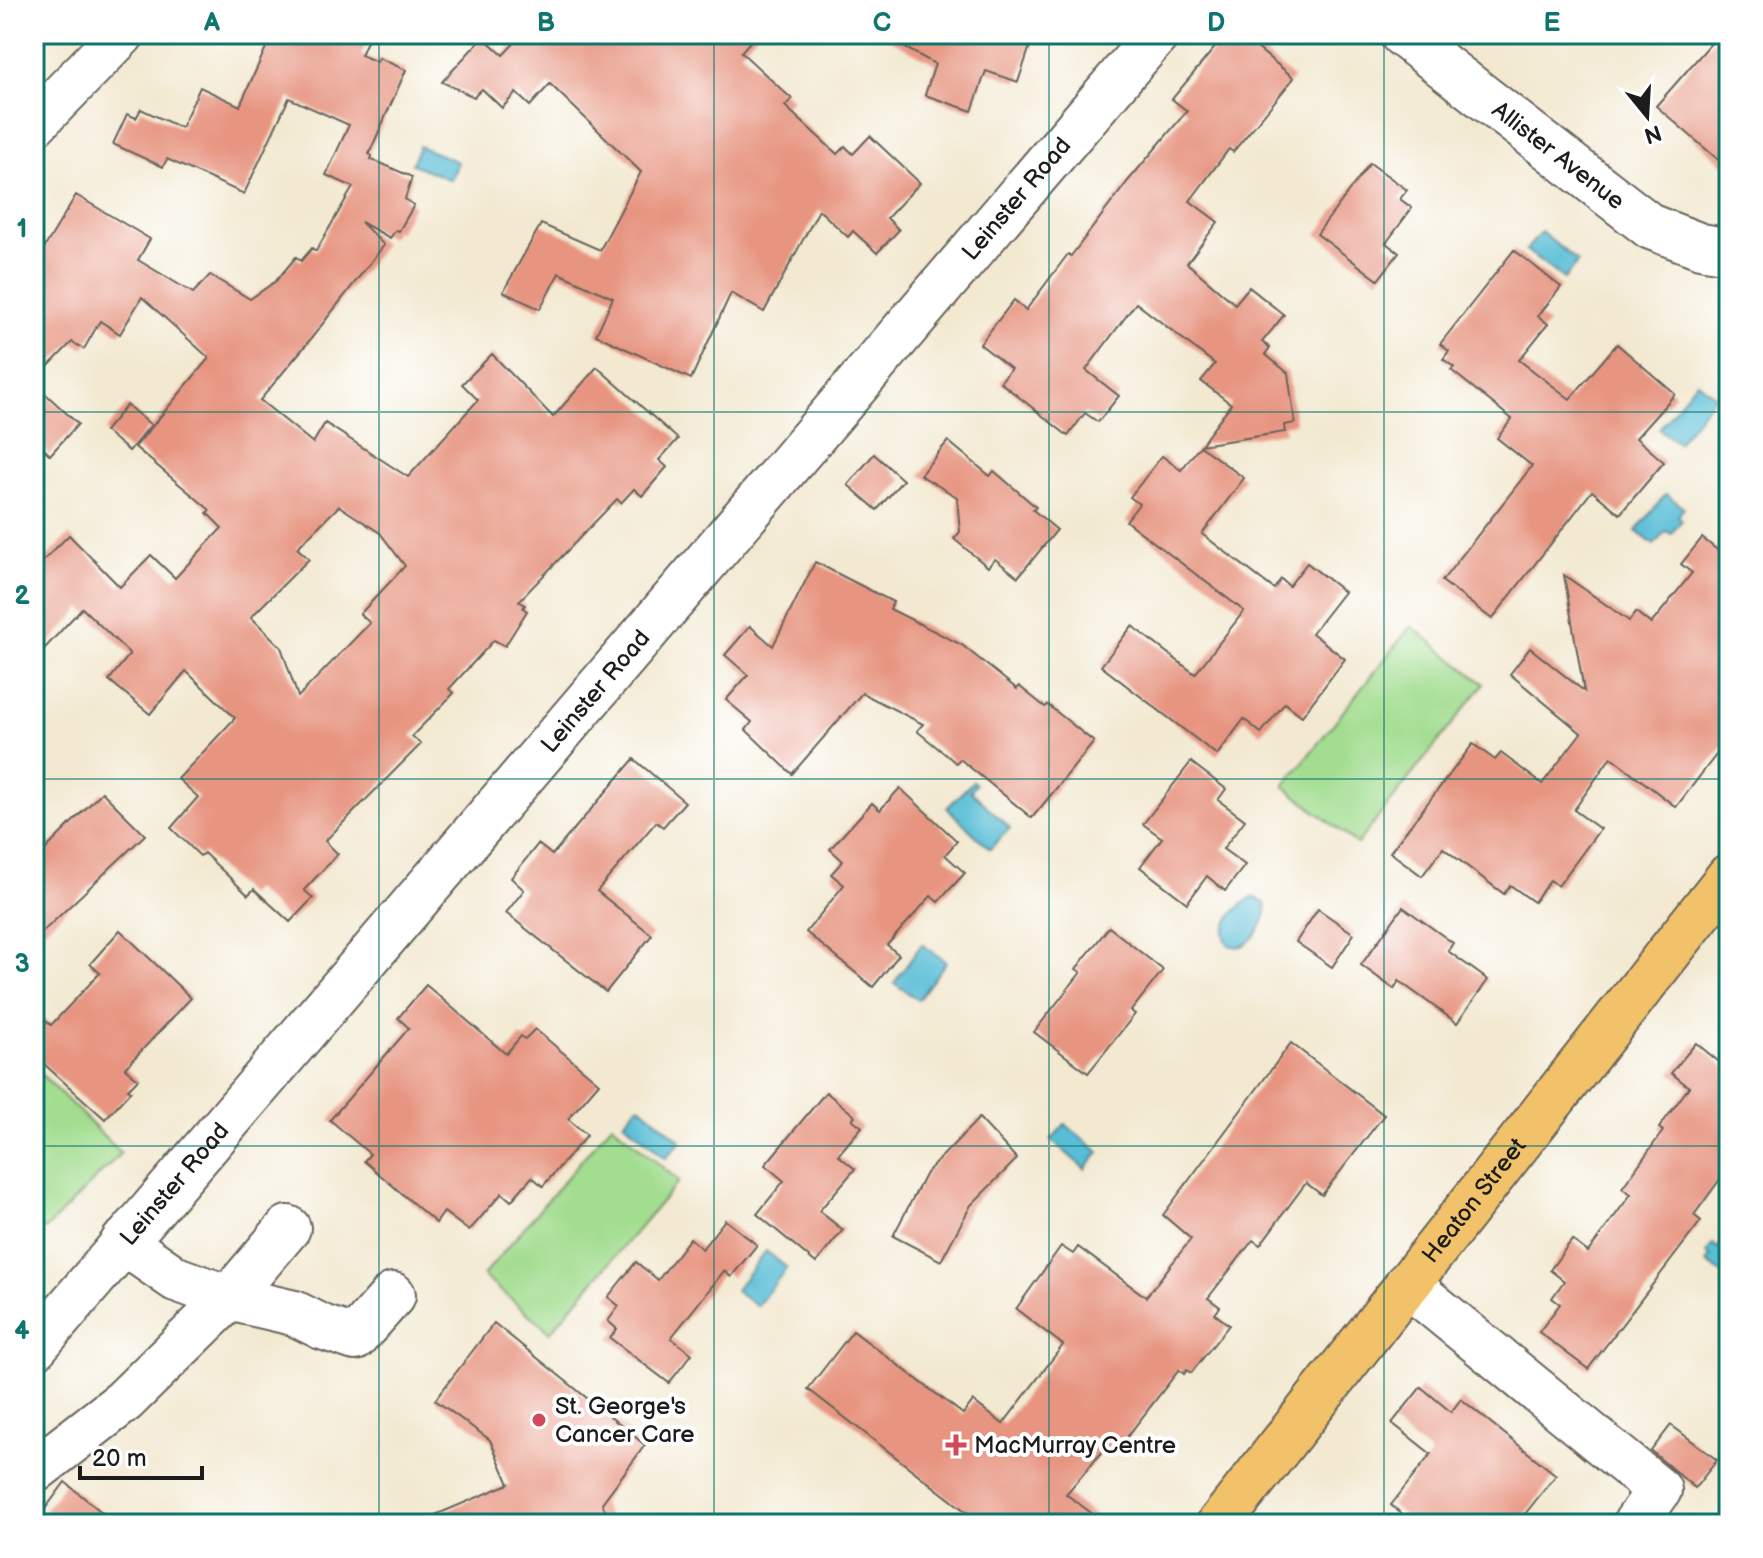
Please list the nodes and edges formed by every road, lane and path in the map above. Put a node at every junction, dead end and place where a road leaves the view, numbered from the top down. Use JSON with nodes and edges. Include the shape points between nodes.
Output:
{"nodes":[{"id":1,"x":122,"y":34,"type":"edge"},
{"id":2,"x":1157,"y":34,"type":"edge"},
{"id":3,"x":1402,"y":34,"type":"edge"},
{"id":4,"x":34,"y":124,"type":"edge"},
{"id":5,"x":1729,"y":251,"type":"edge"},
{"id":6,"x":1729,"y":876,"type":"edge"},
{"id":7,"x":288,"y":1228,"type":"dead end"},
{"id":8,"x":123,"y":1242,"type":"junction"},
{"id":9,"x":1407,"y":1284,"type":"junction"},
{"id":10,"x":393,"y":1295,"type":"dead end"},
{"id":11,"x":229,"y":1298,"type":"junction"},
{"id":12,"x":34,"y":1348,"type":"edge"},
{"id":13,"x":34,"y":1471,"type":"edge"},
{"id":14,"x":1219,"y":1524,"type":"edge"},
{"id":15,"x":1635,"y":1524,"type":"edge"}],
"edges":[{"from":1,"to":4,"type":"street"},
{"from":2,"to":8,"type":"street","name":"Leinster Road"},
{"from":3,"to":5,"type":"street","name":"Allister Avenue","via":[[1651,227]]},
{"from":6,"to":9,"type":"main road","name":"Heaton Street"},
{"from":7,"to":11,"type":"street"},
{"from":8,"to":11,"type":"street","via":[[176,1279]]},
{"from":8,"to":12,"type":"street","name":"Leinster Road"},
{"from":9,"to":14,"type":"main road","name":"Heaton Street"},
{"from":9,"to":15,"type":"street","via":[[1659,1490]]},
{"from":10,"to":11,"type":"street","via":[[355,1338],[294,1313]]},
{"from":11,"to":13,"type":"street","via":[[124,1401]]}]}
